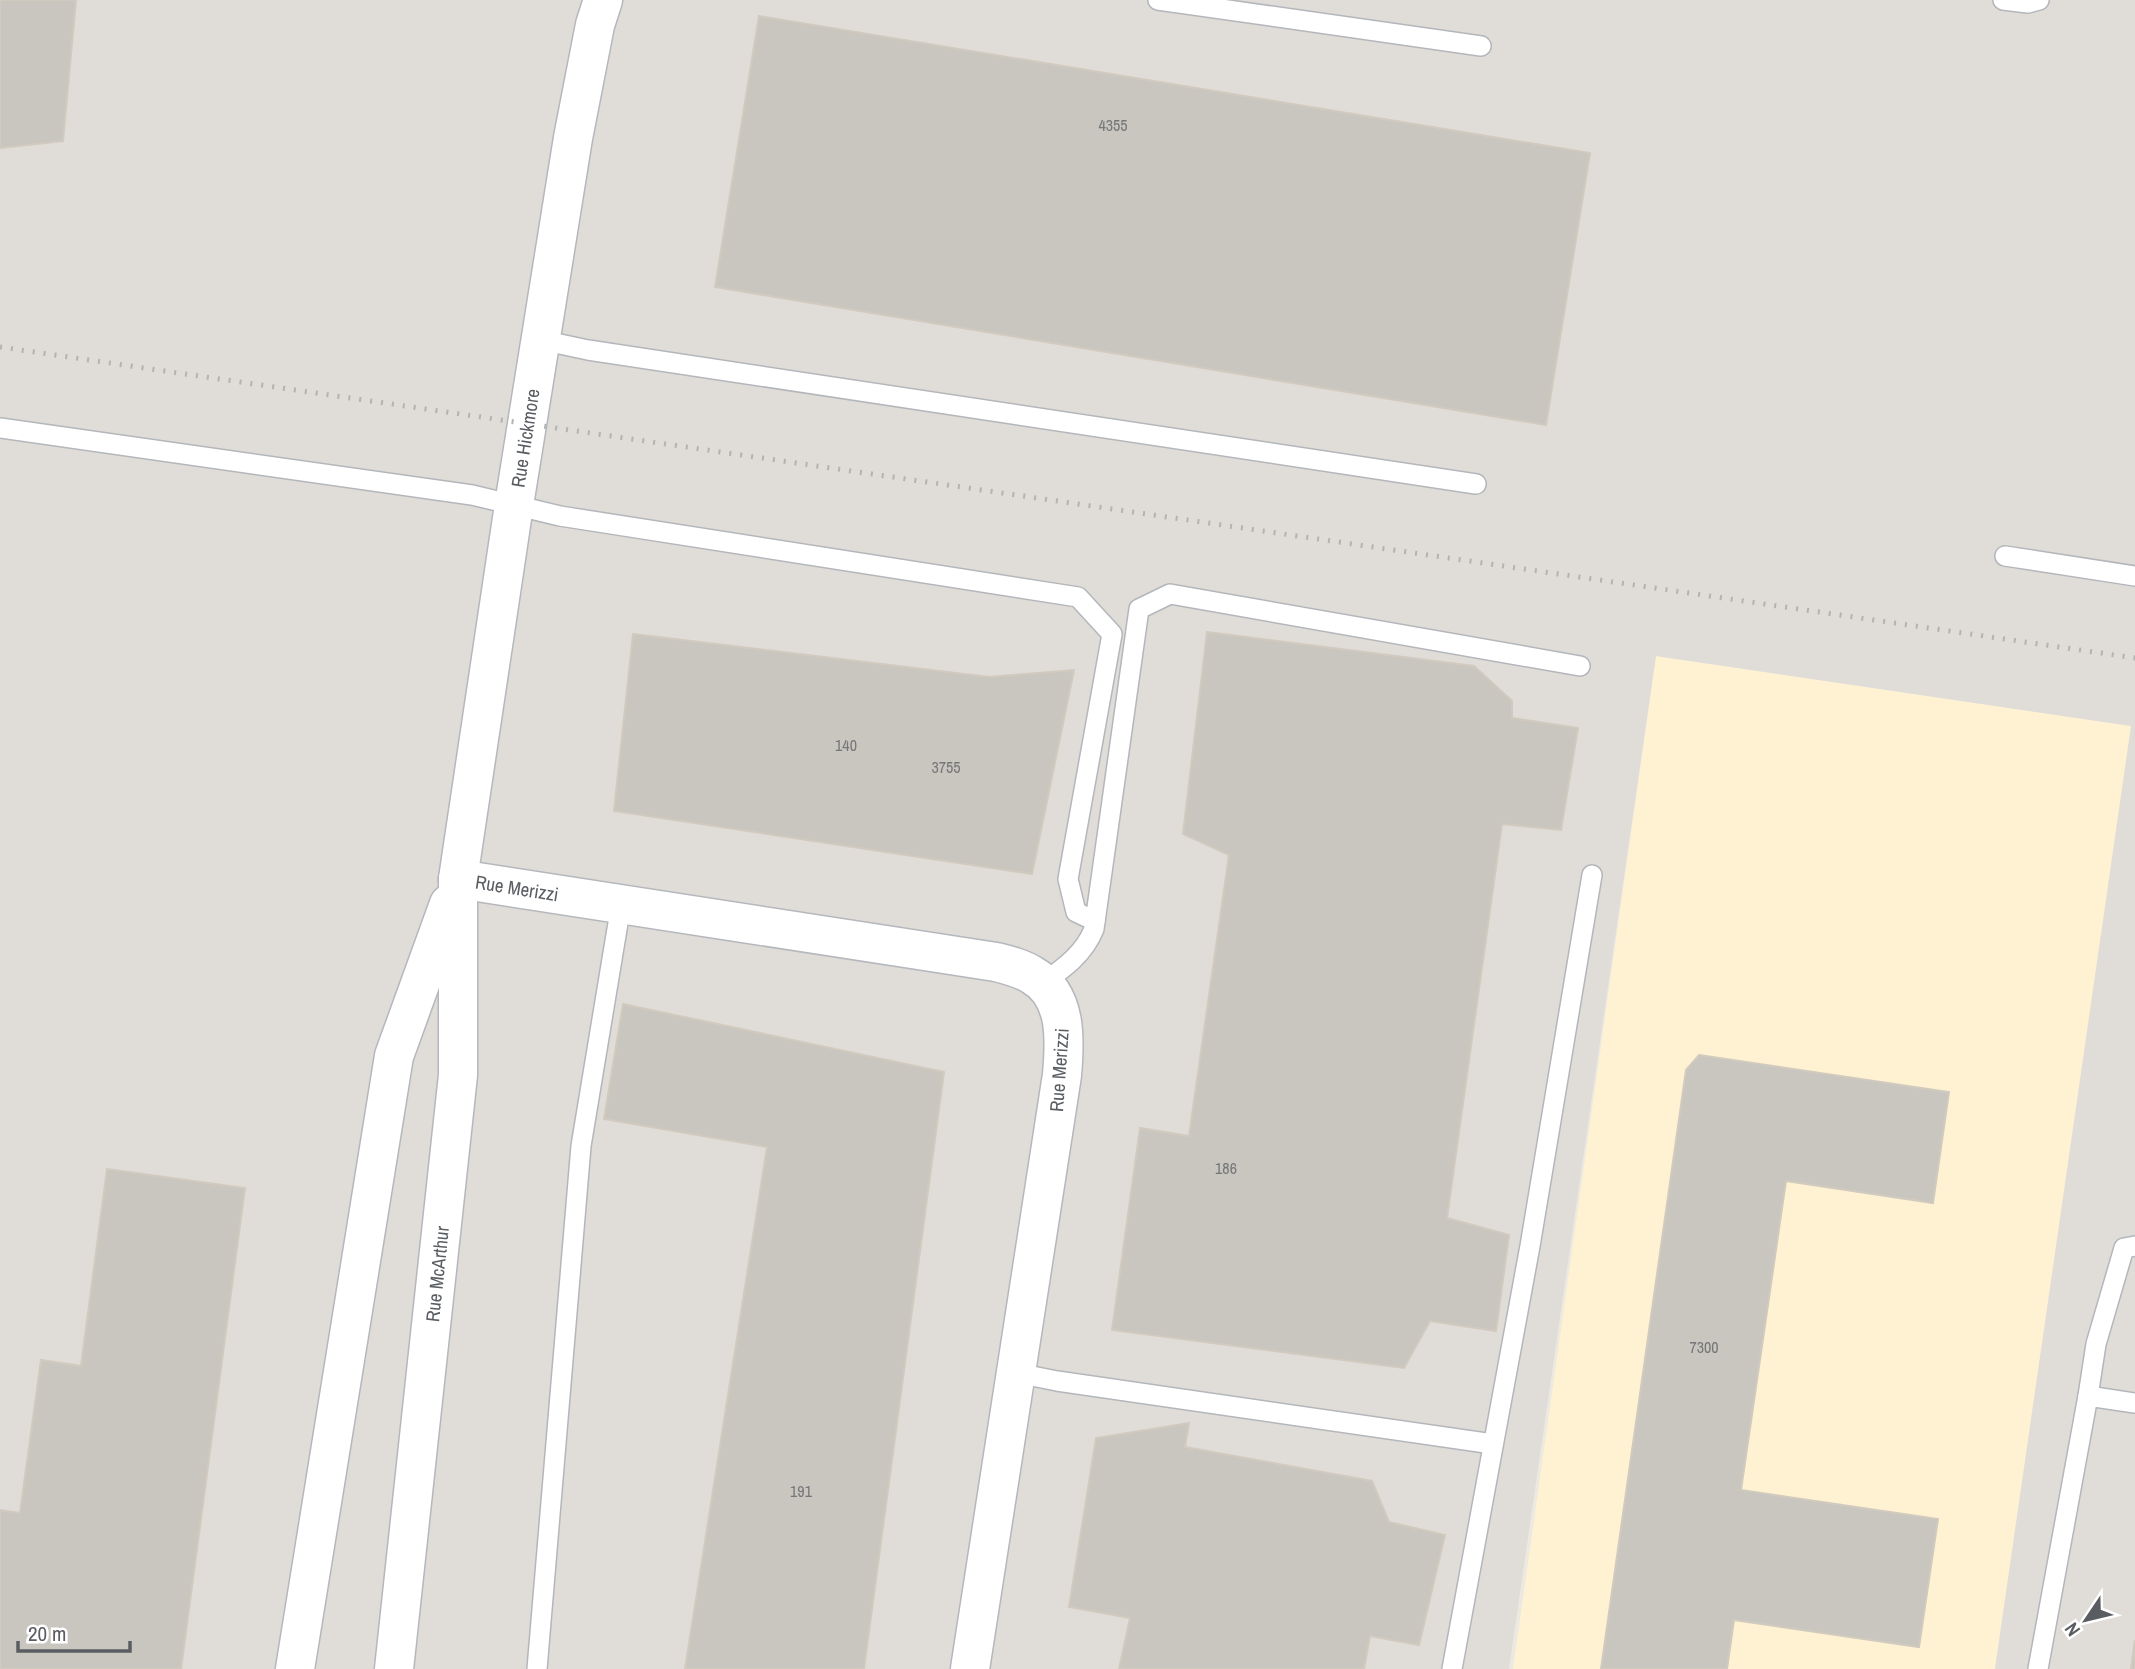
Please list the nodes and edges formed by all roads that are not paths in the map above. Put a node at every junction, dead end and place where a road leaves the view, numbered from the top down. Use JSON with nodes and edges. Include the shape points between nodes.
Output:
{"nodes":[{"id":1,"x":603,"y":0,"type":"edge"},
{"id":2,"x":1158,"y":0,"type":"edge"},
{"id":3,"x":2003,"y":0,"type":"edge"},
{"id":4,"x":2039,"y":0,"type":"edge"},
{"id":5,"x":1220,"y":4,"type":"edge"},
{"id":6,"x":1481,"y":46,"type":"dead end"},
{"id":7,"x":541,"y":340,"type":"junction"},
{"id":8,"x":0,"y":428,"type":"edge"},
{"id":9,"x":1476,"y":484,"type":"dead end"},
{"id":10,"x":514,"y":505,"type":"junction"},
{"id":11,"x":2005,"y":556,"type":"dead end"},
{"id":12,"x":2135,"y":576,"type":"edge"},
{"id":13,"x":1580,"y":666,"type":"dead end"},
{"id":14,"x":1592,"y":875,"type":"dead end"},
{"id":15,"x":458,"y":879,"type":"junction"},
{"id":16,"x":621,"y":905,"type":"junction"},
{"id":17,"x":1095,"y":921,"type":"junction"},
{"id":18,"x":1043,"y":983,"type":"junction"},
{"id":19,"x":2135,"y":1246,"type":"edge"},
{"id":20,"x":1017,"y":1373,"type":"junction"},
{"id":21,"x":2088,"y":1396,"type":"junction"},
{"id":22,"x":2135,"y":1403,"type":"edge"},
{"id":23,"x":1493,"y":1444,"type":"junction"},
{"id":24,"x":295,"y":1669,"type":"edge"},
{"id":25,"x":394,"y":1669,"type":"edge"},
{"id":26,"x":537,"y":1669,"type":"edge"},
{"id":27,"x":970,"y":1669,"type":"edge"},
{"id":28,"x":1452,"y":1669,"type":"edge"},
{"id":29,"x":2038,"y":1669,"type":"edge"}],
"edges":[{"from":1,"to":7,"type":"street","name":"Rue Hickmore","via":[[582,89]]},
{"from":2,"to":5,"type":"lane"},
{"from":3,"to":4,"type":"lane","via":[[2028,4]]},
{"from":5,"to":6,"type":"lane"},
{"from":7,"to":9,"type":"lane"},
{"from":7,"to":10,"type":"street","name":"Rue Hickmore"},
{"from":8,"to":10,"type":"lane","via":[[472,495]]},
{"from":10,"to":15,"type":"street","name":"Rue Hickmore"},
{"from":10,"to":17,"type":"lane","via":[[1078,597],[1112,634],[1068,879],[1076,912]]},
{"from":11,"to":12,"type":"lane"},
{"from":13,"to":17,"type":"lane","via":[[1170,594],[1139,609]]},
{"from":14,"to":23,"type":"lane"},
{"from":15,"to":16,"type":"street","name":"Rue Merizzi"},
{"from":15,"to":24,"type":"street","via":[[394,1056]]},
{"from":15,"to":25,"type":"street","name":"Rue McArthur","via":[[458,1074]]},
{"from":16,"to":18,"type":"street","name":"Rue Merizzi","via":[[996,962]]},
{"from":16,"to":26,"type":"lane","via":[[581,1146]]},
{"from":17,"to":18,"type":"lane","via":[[1086,947]]},
{"from":18,"to":20,"type":"street","name":"Rue Merizzi","via":[[1057,1004],[1064,1053]]},
{"from":19,"to":21,"type":"lane","via":[[2124,1248],[2096,1344]]},
{"from":20,"to":23,"type":"lane"},
{"from":20,"to":27,"type":"street","name":"Rue Merizzi"},
{"from":21,"to":22,"type":"lane"},
{"from":21,"to":29,"type":"lane"},
{"from":23,"to":28,"type":"lane"}]}
